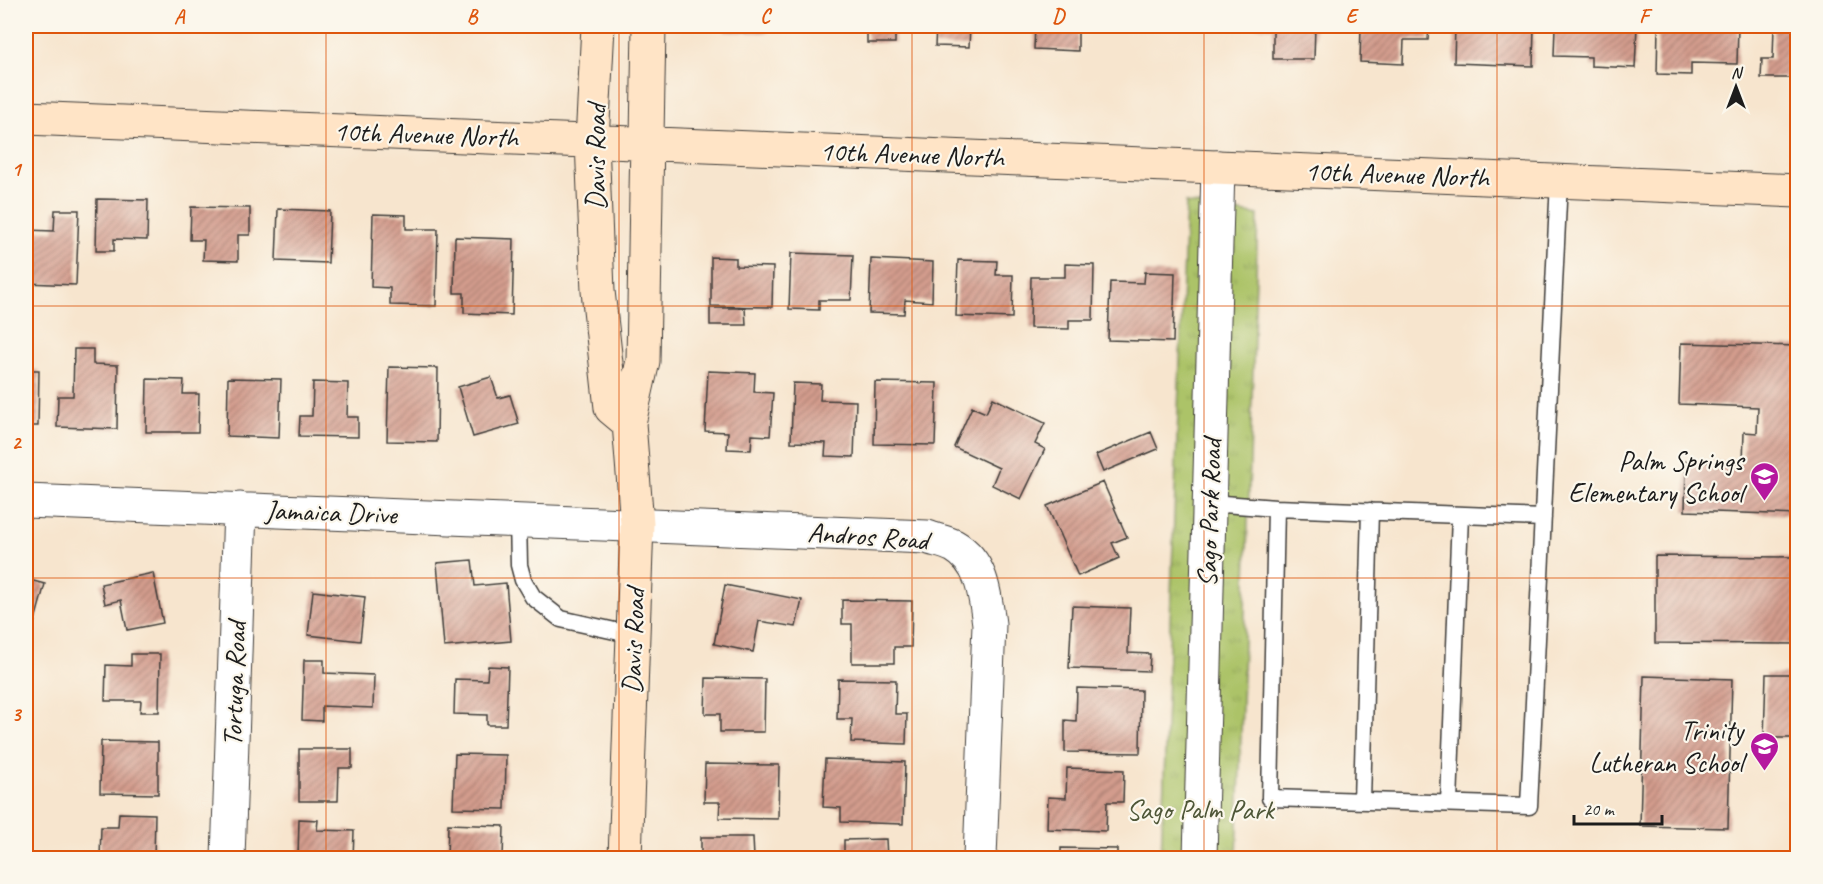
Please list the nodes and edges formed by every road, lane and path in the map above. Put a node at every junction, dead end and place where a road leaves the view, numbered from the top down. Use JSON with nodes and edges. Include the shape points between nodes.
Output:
{"nodes":[{"id":1,"x":598,"y":26,"type":"edge"},
{"id":2,"x":649,"y":26,"type":"edge"},
{"id":3,"x":26,"y":118,"type":"edge"},
{"id":4,"x":592,"y":141,"type":"junction"},
{"id":5,"x":646,"y":143,"type":"junction"},
{"id":6,"x":1218,"y":167,"type":"junction"},
{"id":7,"x":1559,"y":181,"type":"junction"},
{"id":8,"x":1797,"y":191,"type":"edge"},
{"id":9,"x":629,"y":423,"type":"junction"},
{"id":10,"x":26,"y":501,"type":"edge"},
{"id":11,"x":1210,"y":503,"type":"junction"},
{"id":12,"x":1276,"y":508,"type":"junction"},
{"id":13,"x":240,"y":509,"type":"junction"},
{"id":14,"x":1370,"y":511,"type":"junction"},
{"id":15,"x":1460,"y":515,"type":"junction"},
{"id":16,"x":1543,"y":518,"type":"junction"},
{"id":17,"x":518,"y":519,"type":"junction"},
{"id":18,"x":637,"y":524,"type":"junction"},
{"id":19,"x":633,"y":635,"type":"junction"},
{"id":20,"x":1362,"y":801,"type":"junction"},
{"id":21,"x":1449,"y":804,"type":"junction"},
{"id":22,"x":228,"y":858,"type":"edge"},
{"id":23,"x":625,"y":858,"type":"edge"},
{"id":24,"x":980,"y":858,"type":"edge"},
{"id":25,"x":1200,"y":858,"type":"edge"}],
"edges":[{"from":1,"to":4,"type":"street","name":"Davis Road"},
{"from":2,"to":5,"type":"street","name":"Davis Road"},
{"from":3,"to":4,"type":"street","name":"10th Avenue North"},
{"from":4,"to":5,"type":"street","name":"10th Avenue North"},
{"from":4,"to":9,"type":"street","name":"Davis Road","via":[[598,291],[610,408]]},
{"from":5,"to":6,"type":"street","name":"10th Avenue North"},
{"from":5,"to":9,"type":"street","name":"Davis Road","via":[[643,362]]},
{"from":6,"to":7,"type":"street","name":"10th Avenue North"},
{"from":6,"to":11,"type":"street","name":"Sago Park Road"},
{"from":7,"to":8,"type":"street","name":"10th Avenue North"},
{"from":7,"to":16,"type":"lane"},
{"from":9,"to":18,"type":"street","name":"Davis Road"},
{"from":10,"to":13,"type":"street","name":"Jamaica Drive"},
{"from":11,"to":12,"type":"lane"},
{"from":11,"to":25,"type":"street","name":"Sago Park Road"},
{"from":12,"to":14,"type":"lane"},
{"from":12,"to":20,"type":"lane","via":[[1270,798]]},
{"from":13,"to":17,"type":"street","name":"Jamaica Drive"},
{"from":13,"to":22,"type":"street","name":"Tortuga Road"},
{"from":14,"to":15,"type":"lane"},
{"from":14,"to":20,"type":"lane"},
{"from":15,"to":16,"type":"lane"},
{"from":15,"to":21,"type":"lane"},
{"from":16,"to":21,"type":"lane","via":[[1529,806]]},
{"from":17,"to":18,"type":"street","name":"Jamaica Drive"},
{"from":17,"to":19,"type":"lane","via":[[519,565],[533,597],[561,619]]},
{"from":18,"to":19,"type":"street","name":"Davis Road"},
{"from":18,"to":24,"type":"street","name":"Andros Road","via":[[927,537],[953,546],[972,560],[984,588],[988,624]]},
{"from":19,"to":23,"type":"street","name":"Davis Road"},
{"from":20,"to":21,"type":"lane"}]}
